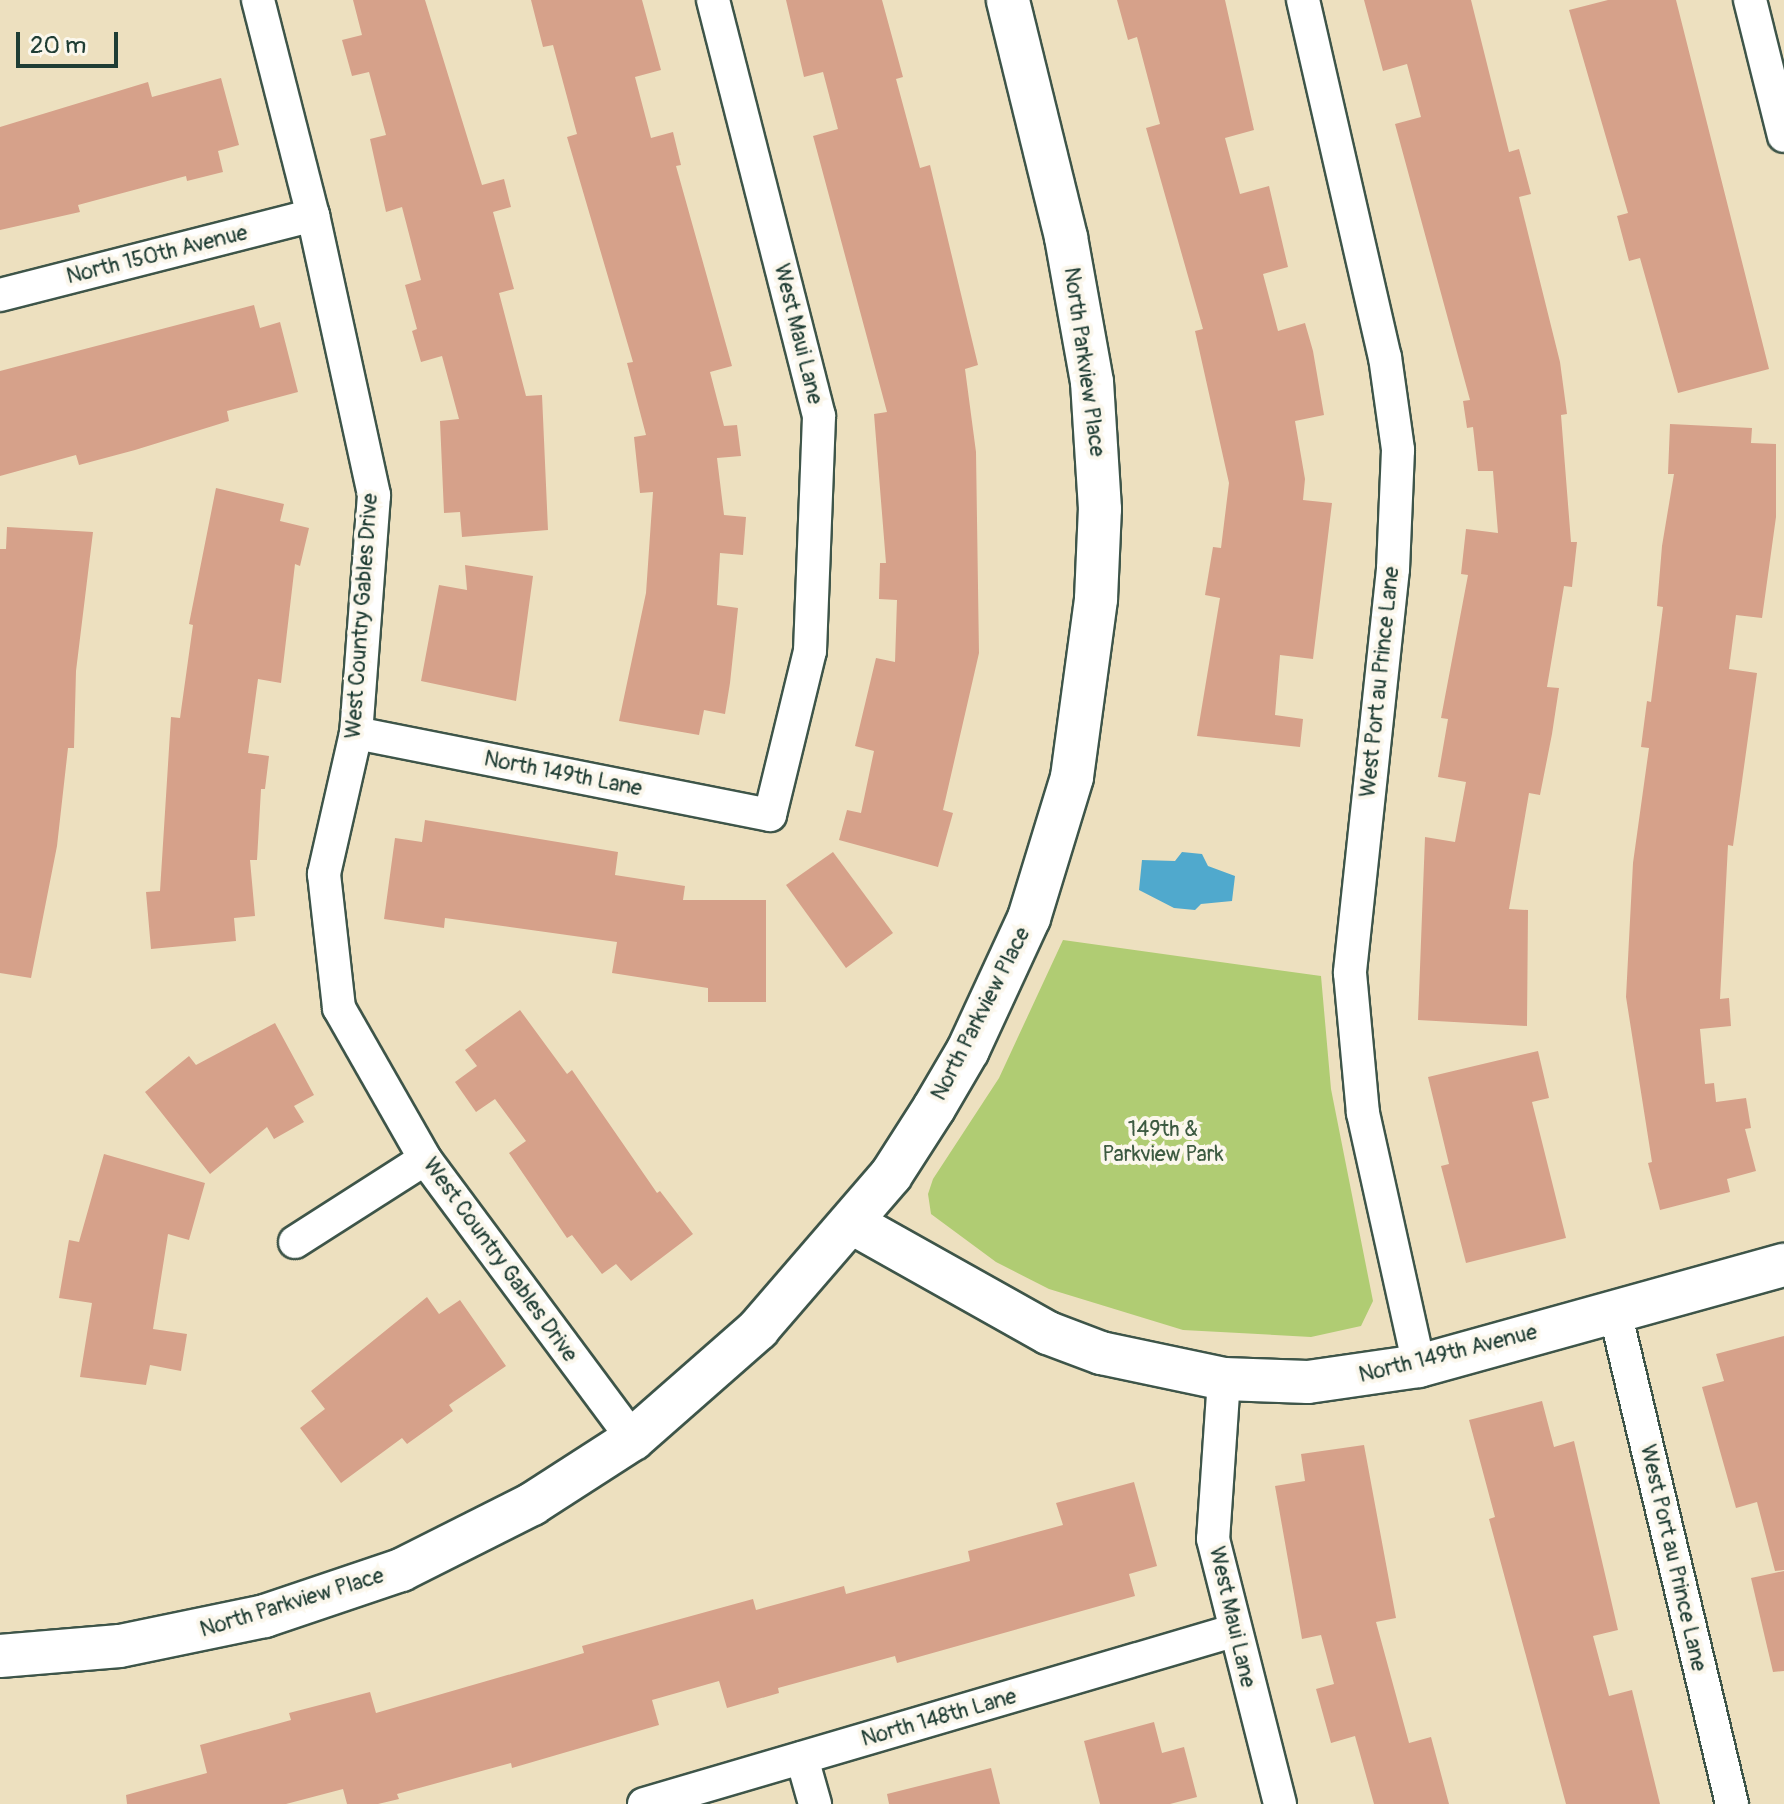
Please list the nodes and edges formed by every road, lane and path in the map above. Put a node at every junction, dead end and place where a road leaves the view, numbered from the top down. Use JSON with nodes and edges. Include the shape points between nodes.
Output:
{"nodes":[{"id":1,"x":258,"y":0,"type":"edge"},
{"id":2,"x":713,"y":0,"type":"edge"},
{"id":3,"x":1008,"y":0,"type":"edge"},
{"id":4,"x":1303,"y":0,"type":"edge"},
{"id":5,"x":1750,"y":0,"type":"edge"},
{"id":6,"x":1784,"y":136,"type":"edge"},
{"id":7,"x":313,"y":215,"type":"junction"},
{"id":8,"x":0,"y":295,"type":"edge"},
{"id":9,"x":356,"y":733,"type":"junction"},
{"id":10,"x":770,"y":815,"type":"joint"},
{"id":11,"x":425,"y":1159,"type":"junction"},
{"id":12,"x":852,"y":1223,"type":"junction"},
{"id":13,"x":295,"y":1242,"type":"dead end"},
{"id":14,"x":1784,"y":1265,"type":"edge"},
{"id":15,"x":1615,"y":1312,"type":"junction"},
{"id":16,"x":1419,"y":1366,"type":"junction"},
{"id":17,"x":1224,"y":1379,"type":"junction"},
{"id":18,"x":633,"y":1439,"type":"junction"},
{"id":19,"x":1233,"y":1631,"type":"junction"},
{"id":20,"x":0,"y":1656,"type":"edge"},
{"id":21,"x":802,"y":1758,"type":"junction"},
{"id":22,"x":644,"y":1804,"type":"edge"},
{"id":23,"x":815,"y":1804,"type":"edge"},
{"id":24,"x":1280,"y":1804,"type":"edge"},
{"id":25,"x":1732,"y":1804,"type":"edge"}],
"edges":[{"from":1,"to":7,"type":"street","name":"West Country Gables Drive"},
{"from":2,"to":10,"type":"street","name":"West Maui Lane","via":[[819,416],[810,651]]},
{"from":3,"to":12,"type":"street","name":"North Parkview Place","via":[[1066,237],[1092,382],[1100,509],[1087,678],[1072,777],[1029,918],[961,1062],[891,1175]]},
{"from":4,"to":16,"type":"street","name":"West Port au Prince Lane","via":[[1385,357],[1398,450],[1393,569],[1350,973],[1363,1113]]},
{"from":5,"to":6,"type":"street"},
{"from":7,"to":8,"type":"street","name":"North 150th Avenue"},
{"from":7,"to":9,"type":"street","name":"West Country Gables Drive","via":[[374,495]]},
{"from":9,"to":10,"type":"street","name":"North 149th Lane"},
{"from":9,"to":11,"type":"street","name":"West Country Gables Drive","via":[[324,874],[339,1008]]},
{"from":11,"to":13,"type":"street"},
{"from":11,"to":18,"type":"street","name":"West Country Gables Drive"},
{"from":12,"to":17,"type":"street","name":"North 149th Avenue","via":[[1048,1333],[1101,1353]]},
{"from":12,"to":18,"type":"street","name":"North Parkview Place","via":[[758,1329]]},
{"from":14,"to":15,"type":"street","name":"North 149th Avenue"},
{"from":15,"to":16,"type":"street","name":"North 149th Avenue"},
{"from":15,"to":25,"type":"street","name":"West Port au Prince Lane"},
{"from":16,"to":17,"type":"street","name":"North 149th Avenue","via":[[1308,1382]]},
{"from":17,"to":19,"type":"street","name":"West Maui Lane","via":[[1213,1539]]},
{"from":18,"to":20,"type":"street","name":"North Parkview Place","via":[[481,1532],[401,1570],[314,1602],[164,1639]]},
{"from":19,"to":21,"type":"street","name":"North 148th Lane"},
{"from":19,"to":24,"type":"street","name":"West Maui Lane"},
{"from":21,"to":22,"type":"street","name":"North 148th Lane"},
{"from":21,"to":23,"type":"street"}]}
